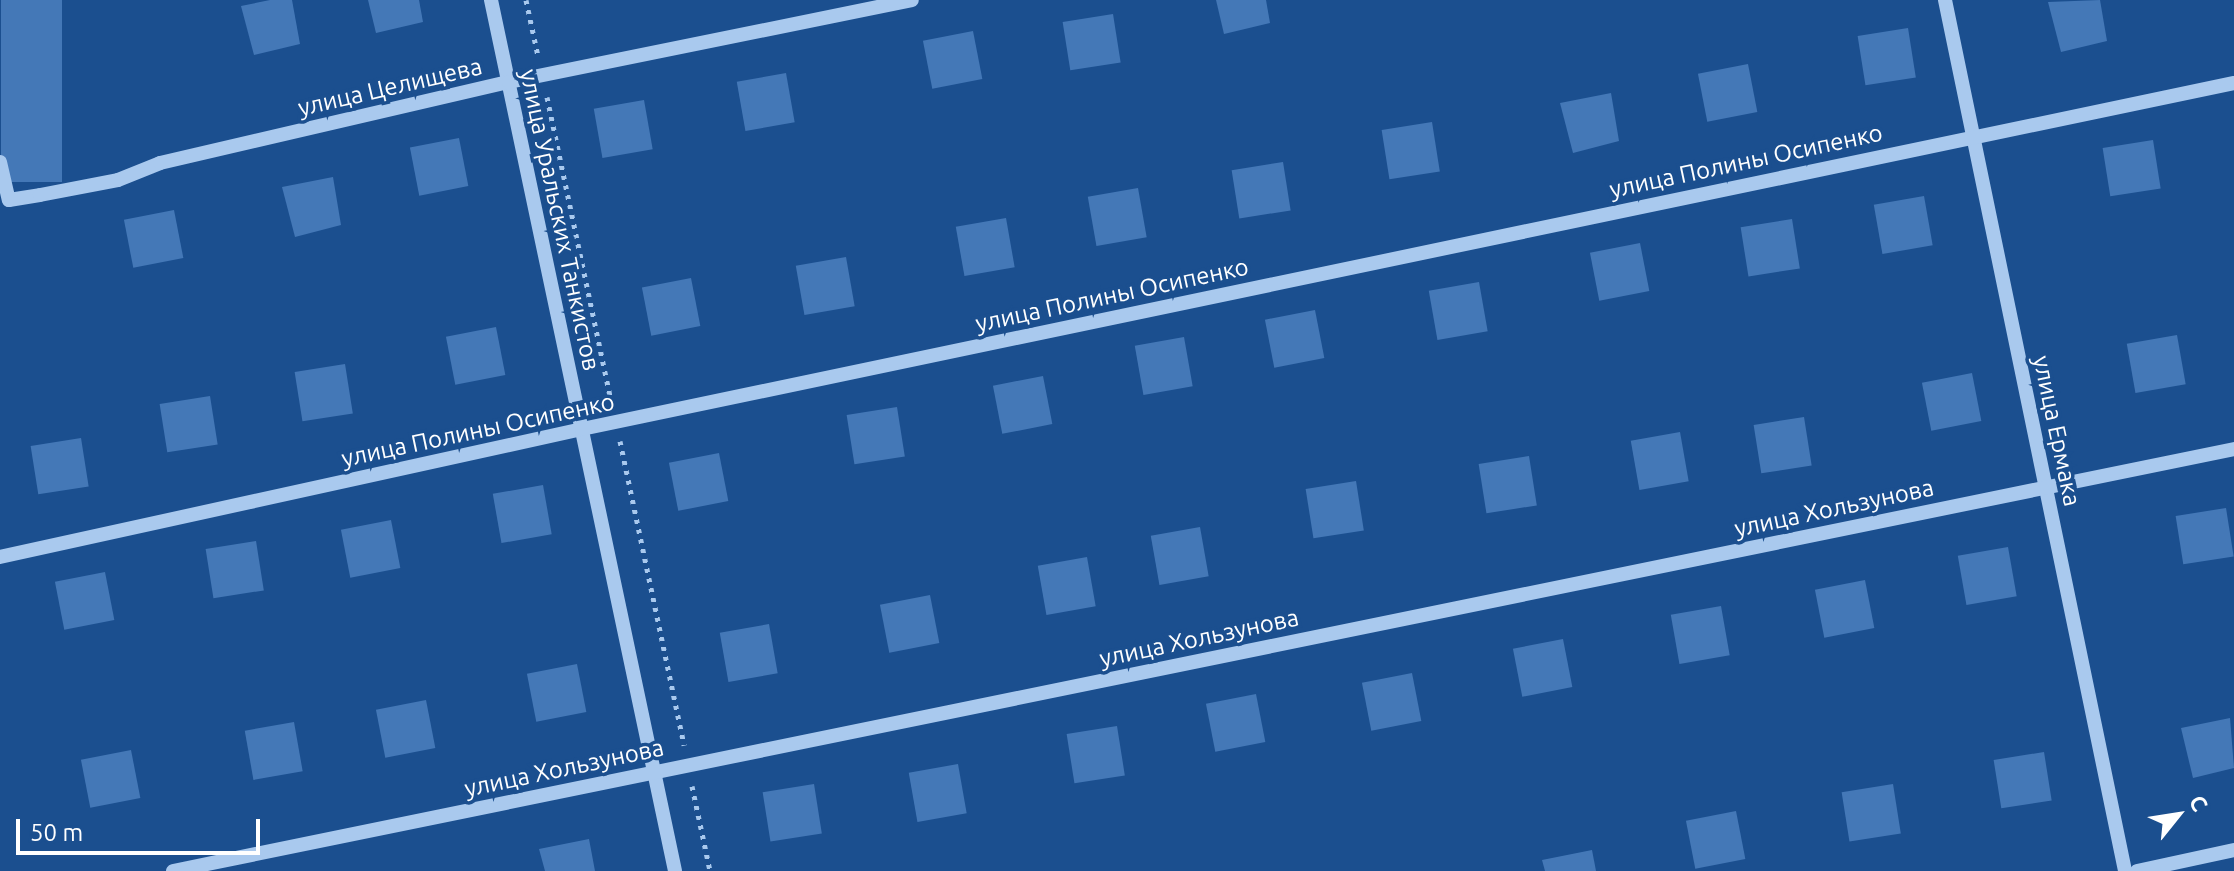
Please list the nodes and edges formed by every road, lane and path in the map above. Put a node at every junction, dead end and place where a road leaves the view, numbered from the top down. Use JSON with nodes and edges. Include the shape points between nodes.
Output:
{"nodes":[{"id":1,"x":491,"y":0,"type":"edge"},
{"id":2,"x":912,"y":0,"type":"edge"},
{"id":3,"x":1945,"y":0,"type":"edge"},
{"id":4,"x":509,"y":82,"type":"junction"},
{"id":5,"x":2234,"y":83,"type":"edge"},
{"id":6,"x":1973,"y":136,"type":"junction"},
{"id":7,"x":0,"y":162,"type":"edge"},
{"id":8,"x":582,"y":429,"type":"junction"},
{"id":9,"x":2234,"y":449,"type":"edge"},
{"id":10,"x":2046,"y":487,"type":"junction"},
{"id":11,"x":0,"y":557,"type":"edge"},
{"id":12,"x":654,"y":772,"type":"junction"},
{"id":13,"x":2234,"y":850,"type":"edge"},
{"id":14,"x":173,"y":871,"type":"edge"},
{"id":15,"x":675,"y":871,"type":"edge"},
{"id":16,"x":2125,"y":871,"type":"edge"},
{"id":17,"x":2137,"y":871,"type":"edge"}],
"edges":[{"from":1,"to":4,"type":"street","name":"улица Уральских Танкистов"},
{"from":2,"to":4,"type":"street","name":"улица Целищева"},
{"from":3,"to":6,"type":"street","name":"улица Ермака"},
{"from":4,"to":7,"type":"street","name":"улица Целищева","via":[[160,163],[118,180],[9,200]]},
{"from":4,"to":8,"type":"street","name":"улица Уральских Танкистов"},
{"from":5,"to":6,"type":"street","name":"улица Полины Осипенко"},
{"from":6,"to":8,"type":"street","name":"улица Полины Осипенко"},
{"from":6,"to":10,"type":"street","name":"улица Ермака"},
{"from":8,"to":11,"type":"street","name":"улица Полины Осипенко"},
{"from":8,"to":12,"type":"street","name":"улица Уральских Танкистов"},
{"from":9,"to":10,"type":"street","name":"улица Хользунова"},
{"from":10,"to":12,"type":"street","name":"улица Хользунова"},
{"from":10,"to":16,"type":"street","name":"улица Ермака"},
{"from":12,"to":14,"type":"street","name":"улица Хользунова"},
{"from":12,"to":15,"type":"street","name":"улица Уральских Танкистов"},
{"from":13,"to":17,"type":"street"}]}
